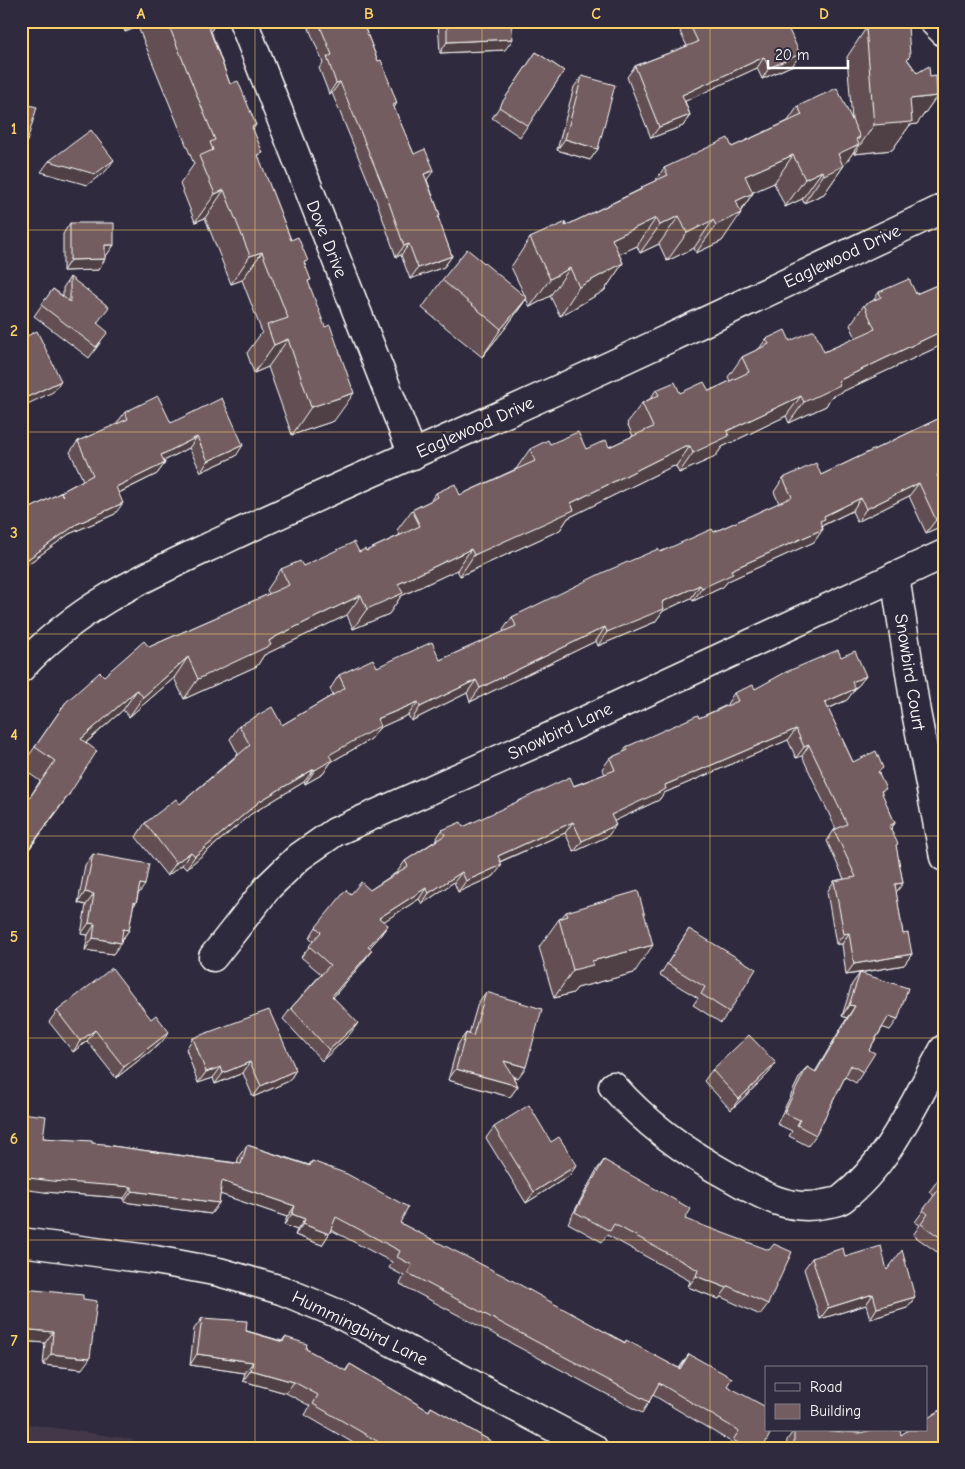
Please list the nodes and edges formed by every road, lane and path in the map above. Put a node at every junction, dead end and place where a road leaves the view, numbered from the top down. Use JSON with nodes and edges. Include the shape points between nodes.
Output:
{"nodes":[{"id":1,"x":243,"y":21,"type":"edge"},
{"id":2,"x":933,"y":21,"type":"edge"},
{"id":3,"x":944,"y":32,"type":"edge"},
{"id":4,"x":944,"y":208,"type":"edge"},
{"id":5,"x":412,"y":455,"type":"junction"},
{"id":6,"x":944,"y":554,"type":"edge"},
{"id":7,"x":895,"y":576,"type":"junction"},
{"id":8,"x":21,"y":668,"type":"edge"},
{"id":9,"x":944,"y":857,"type":"edge"},
{"id":10,"x":214,"y":957,"type":"dead end"},
{"id":11,"x":944,"y":1049,"type":"edge"},
{"id":12,"x":613,"y":1086,"type":"dead end"},
{"id":13,"x":21,"y":1242,"type":"edge"},
{"id":14,"x":593,"y":1448,"type":"edge"}],
"edges":[{"from":1,"to":5,"type":"street","name":"Dove Drive"},
{"from":2,"to":3,"type":"street"},
{"from":4,"to":5,"type":"street","name":"Eaglewood Drive","via":[[583,380]]},
{"from":5,"to":8,"type":"street","name":"Eaglewood Drive","via":[[124,587],[83,612]]},
{"from":6,"to":7,"type":"street","name":"Snowbird Lane"},
{"from":7,"to":9,"type":"street","name":"Snowbird Court","via":[[916,712]]},
{"from":7,"to":10,"type":"street","name":"Snowbird Lane","via":[[545,739],[334,832],[299,857],[268,887]]},
{"from":11,"to":12,"type":"street","via":[[883,1156],[841,1200],[816,1206],[791,1205],[767,1198],[694,1158],[657,1131]]},
{"from":13,"to":14,"type":"street","name":"Hummingbird Lane","via":[[155,1260],[219,1272],[281,1290],[341,1315]]}]}
